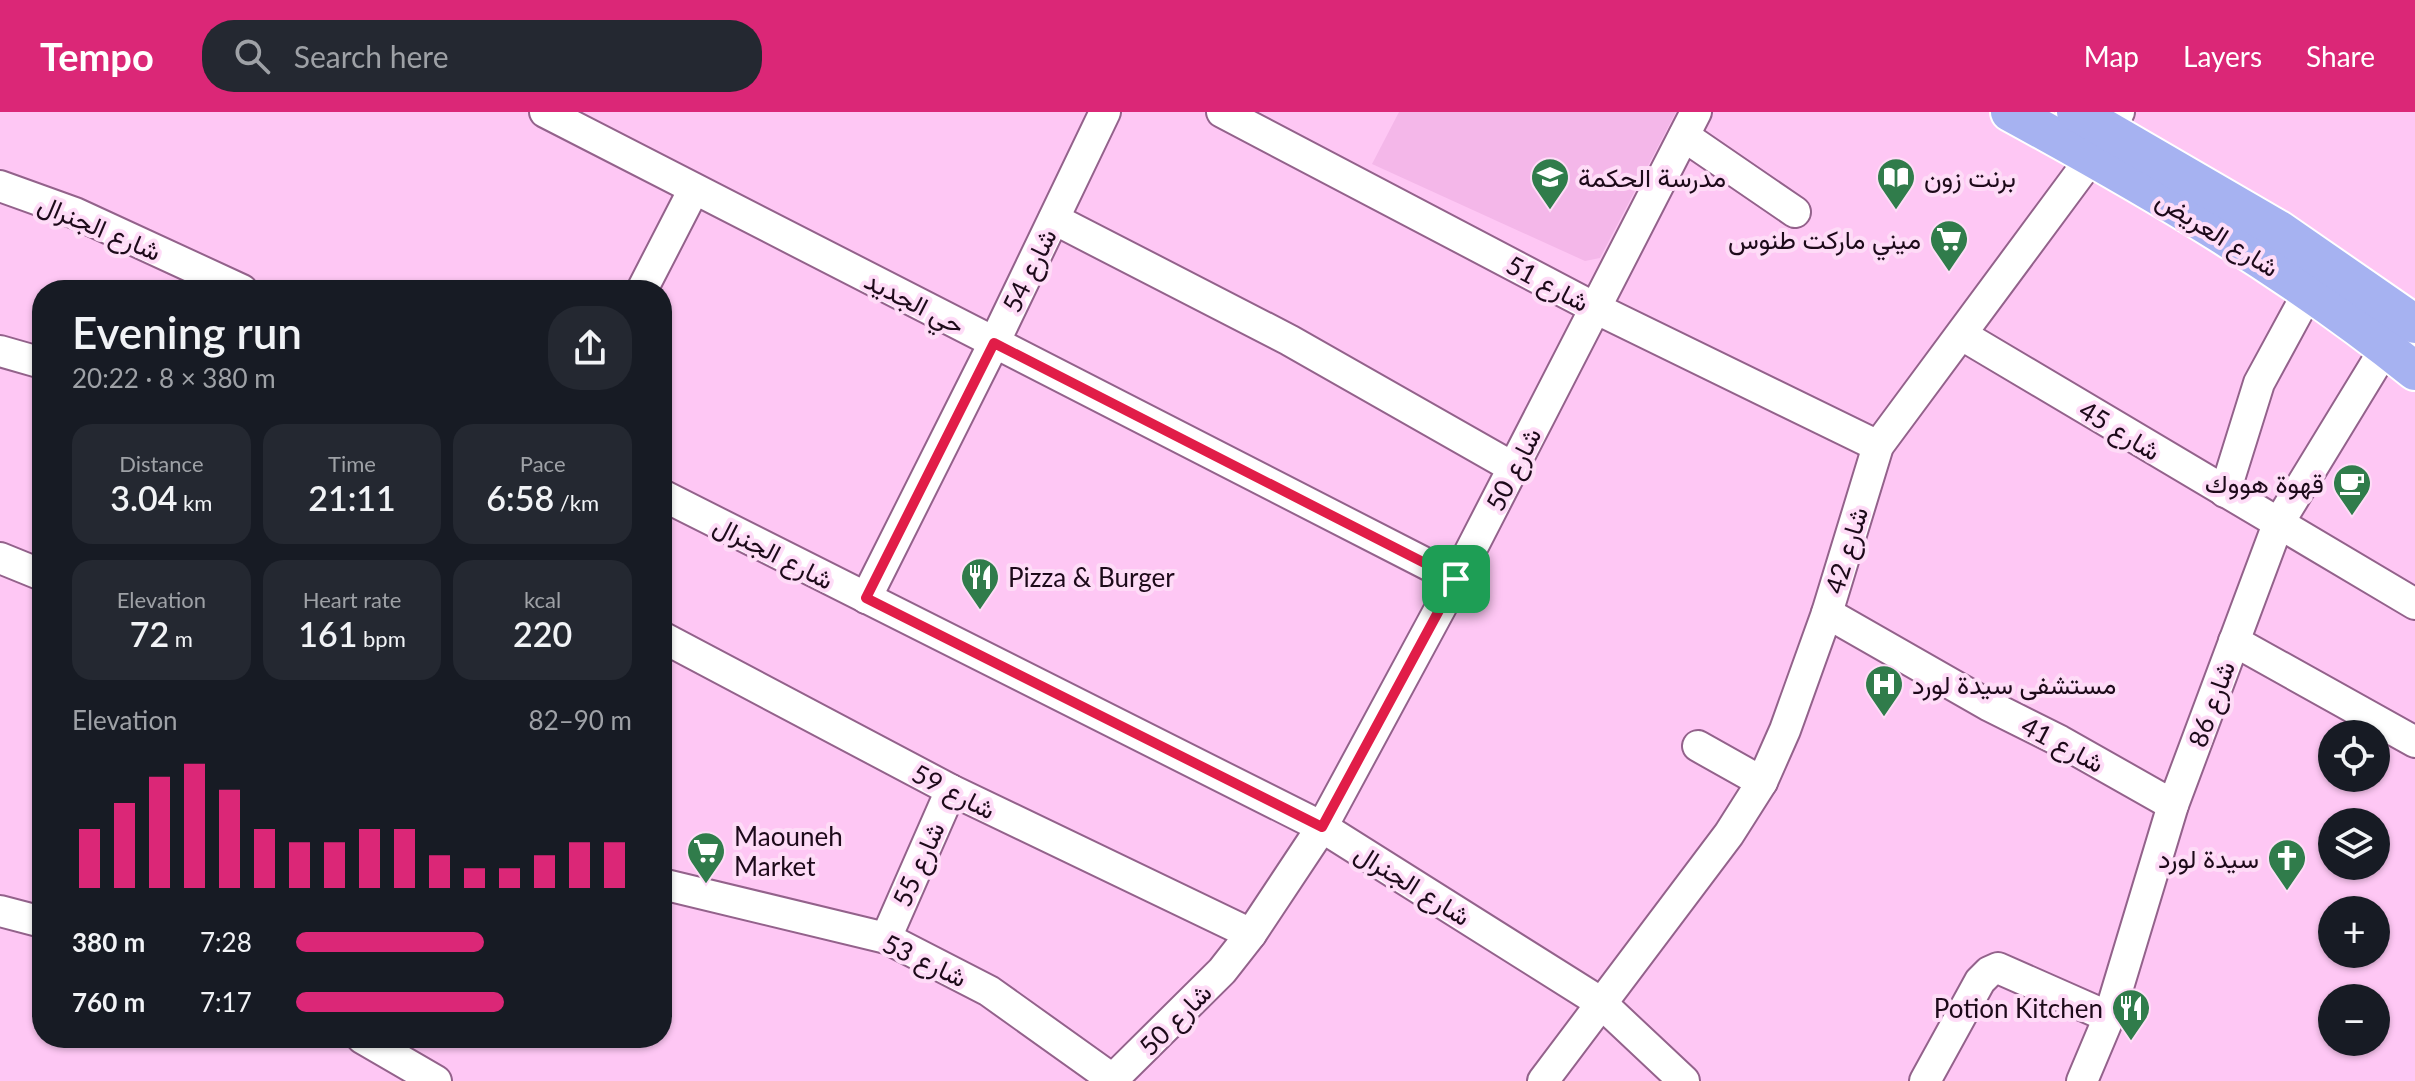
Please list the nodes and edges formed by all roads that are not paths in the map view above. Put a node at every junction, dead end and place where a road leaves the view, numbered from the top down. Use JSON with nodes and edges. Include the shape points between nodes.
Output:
{"nodes":[{"id":1,"x":545,"y":112,"type":"edge"},
{"id":2,"x":1105,"y":112,"type":"edge"},
{"id":3,"x":1222,"y":112,"type":"edge"},
{"id":4,"x":2010,"y":112,"type":"edge"},
{"id":5,"x":2076,"y":112,"type":"edge"},
{"id":6,"x":1690,"y":124,"type":"edge"},
{"id":7,"x":2107,"y":133,"type":"edge"},
{"id":8,"x":0,"y":186,"type":"edge"},
{"id":9,"x":694,"y":189,"type":"junction"},
{"id":10,"x":1795,"y":212,"type":"dead end"},
{"id":11,"x":1054,"y":219,"type":"junction"},
{"id":12,"x":220,"y":280,"type":"edge"},
{"id":13,"x":647,"y":280,"type":"edge"},
{"id":14,"x":2309,"y":291,"type":"junction"},
{"id":15,"x":1595,"y":308,"type":"junction"},
{"id":16,"x":2408,"y":333,"type":"edge"},
{"id":17,"x":1962,"y":335,"type":"junction"},
{"id":18,"x":994,"y":343,"type":"junction"},
{"id":19,"x":0,"y":351,"type":"edge"},
{"id":20,"x":32,"y":360,"type":"edge"},
{"id":21,"x":1878,"y":446,"type":"junction"},
{"id":22,"x":1514,"y":468,"type":"junction"},
{"id":23,"x":2225,"y":492,"type":"junction"},
{"id":24,"x":672,"y":500,"type":"edge"},
{"id":25,"x":2278,"y":524,"type":"junction"},
{"id":26,"x":0,"y":558,"type":"edge"},
{"id":27,"x":32,"y":571,"type":"edge"},
{"id":28,"x":1456,"y":579,"type":"junction"},
{"id":29,"x":866,"y":598,"type":"junction"},
{"id":30,"x":2415,"y":604,"type":"edge"},
{"id":31,"x":1827,"y":613,"type":"junction"},
{"id":32,"x":2234,"y":641,"type":"junction"},
{"id":33,"x":672,"y":642,"type":"edge"},
{"id":34,"x":2415,"y":742,"type":"edge"},
{"id":35,"x":1698,"y":746,"type":"dead end"},
{"id":36,"x":1762,"y":782,"type":"junction"},
{"id":37,"x":951,"y":790,"type":"junction"},
{"id":38,"x":2173,"y":805,"type":"junction"},
{"id":39,"x":1322,"y":827,"type":"junction"},
{"id":40,"x":672,"y":886,"type":"edge"},
{"id":41,"x":0,"y":911,"type":"edge"},
{"id":42,"x":32,"y":919,"type":"edge"},
{"id":43,"x":1251,"y":934,"type":"junction"},
{"id":44,"x":886,"y":938,"type":"junction"},
{"id":45,"x":1600,"y":1002,"type":"junction"},
{"id":46,"x":2109,"y":1017,"type":"junction"},
{"id":47,"x":379,"y":1048,"type":"edge"},
{"id":48,"x":436,"y":1081,"type":"edge"},
{"id":49,"x":1114,"y":1081,"type":"edge"},
{"id":50,"x":1543,"y":1081,"type":"edge"},
{"id":51,"x":1684,"y":1081,"type":"edge"},
{"id":52,"x":1925,"y":1081,"type":"edge"},
{"id":53,"x":2082,"y":1081,"type":"edge"}],
"edges":[{"from":1,"to":9,"type":"street","name":"حي الجديد"},
{"from":2,"to":11,"type":"street","name":"شارع 54"},
{"from":3,"to":15,"type":"street","name":"شارع 51"},
{"from":4,"to":7,"type":"main road","name":"شارع العريض"},
{"from":5,"to":7,"type":"main road","name":"شارع العريض"},
{"from":6,"to":10,"type":"street"},
{"from":6,"to":15,"type":"street","name":"شارع 50"},
{"from":7,"to":14,"type":"main road","name":"شارع العريض","via":[[2227,237]]},
{"from":7,"to":16,"type":"main road","name":"شارع العريض","via":[[2279,230]]},
{"from":7,"to":17,"type":"street","name":"شارع 42"},
{"from":8,"to":12,"type":"street","name":"شارع الجنرال","via":[[75,213]]},
{"from":9,"to":13,"type":"street"},
{"from":9,"to":18,"type":"street","name":"حي الجديد"},
{"from":11,"to":18,"type":"street","name":"شارع 54"},
{"from":11,"to":22,"type":"street","via":[[1289,340]]},
{"from":14,"to":16,"type":"main road","name":"شارع العريض"},
{"from":14,"to":23,"type":"street","via":[[2259,383]]},
{"from":15,"to":21,"type":"street","name":"شارع 51"},
{"from":15,"to":22,"type":"street","name":"شارع 50"},
{"from":16,"to":25,"type":"street","name":"شارع 86"},
{"from":17,"to":21,"type":"street","name":"شارع 42"},
{"from":17,"to":23,"type":"street","name":"شارع 45"},
{"from":18,"to":28,"type":"street","name":"حي الجديد"},
{"from":18,"to":29,"type":"street","name":"شارع 54"},
{"from":19,"to":20,"type":"street"},
{"from":21,"to":31,"type":"street","name":"شارع 42"},
{"from":22,"to":28,"type":"street","name":"شارع 50"},
{"from":23,"to":25,"type":"street","name":"شارع 45"},
{"from":24,"to":29,"type":"street","name":"شارع الجنرال"},
{"from":25,"to":30,"type":"street","name":"شارع 45"},
{"from":25,"to":32,"type":"street","name":"شارع 86"},
{"from":26,"to":27,"type":"street"},
{"from":28,"to":39,"type":"street","name":"شارع 50"},
{"from":29,"to":39,"type":"street","name":"شارع الجنرال"},
{"from":31,"to":36,"type":"street","name":"شارع 42"},
{"from":31,"to":38,"type":"street","name":"شارع 41"},
{"from":32,"to":34,"type":"street"},
{"from":32,"to":38,"type":"street","name":"شارع 86"},
{"from":33,"to":37,"type":"street","name":"شارع 59"},
{"from":35,"to":36,"type":"street"},
{"from":36,"to":45,"type":"street","name":"شارع 42","via":[[1729,834]]},
{"from":37,"to":43,"type":"street","name":"شارع 59"},
{"from":37,"to":44,"type":"street","name":"شارع 55"},
{"from":38,"to":46,"type":"street","name":"شارع 86"},
{"from":39,"to":43,"type":"street","name":"شارع 50"},
{"from":39,"to":45,"type":"street","name":"شارع الجنرال"},
{"from":40,"to":44,"type":"street","name":"شارع 53"},
{"from":41,"to":42,"type":"street"},
{"from":43,"to":49,"type":"street","name":"شارع 50","via":[[1222,971]]},
{"from":44,"to":49,"type":"street","name":"شارع 53","via":[[989,991]]},
{"from":45,"to":50,"type":"street","name":"شارع 42"},
{"from":45,"to":51,"type":"street"},
{"from":46,"to":52,"type":"street","via":[[1998,968],[1980,981]]},
{"from":46,"to":53,"type":"street","name":"شارع 86"},
{"from":47,"to":48,"type":"street"}]}
